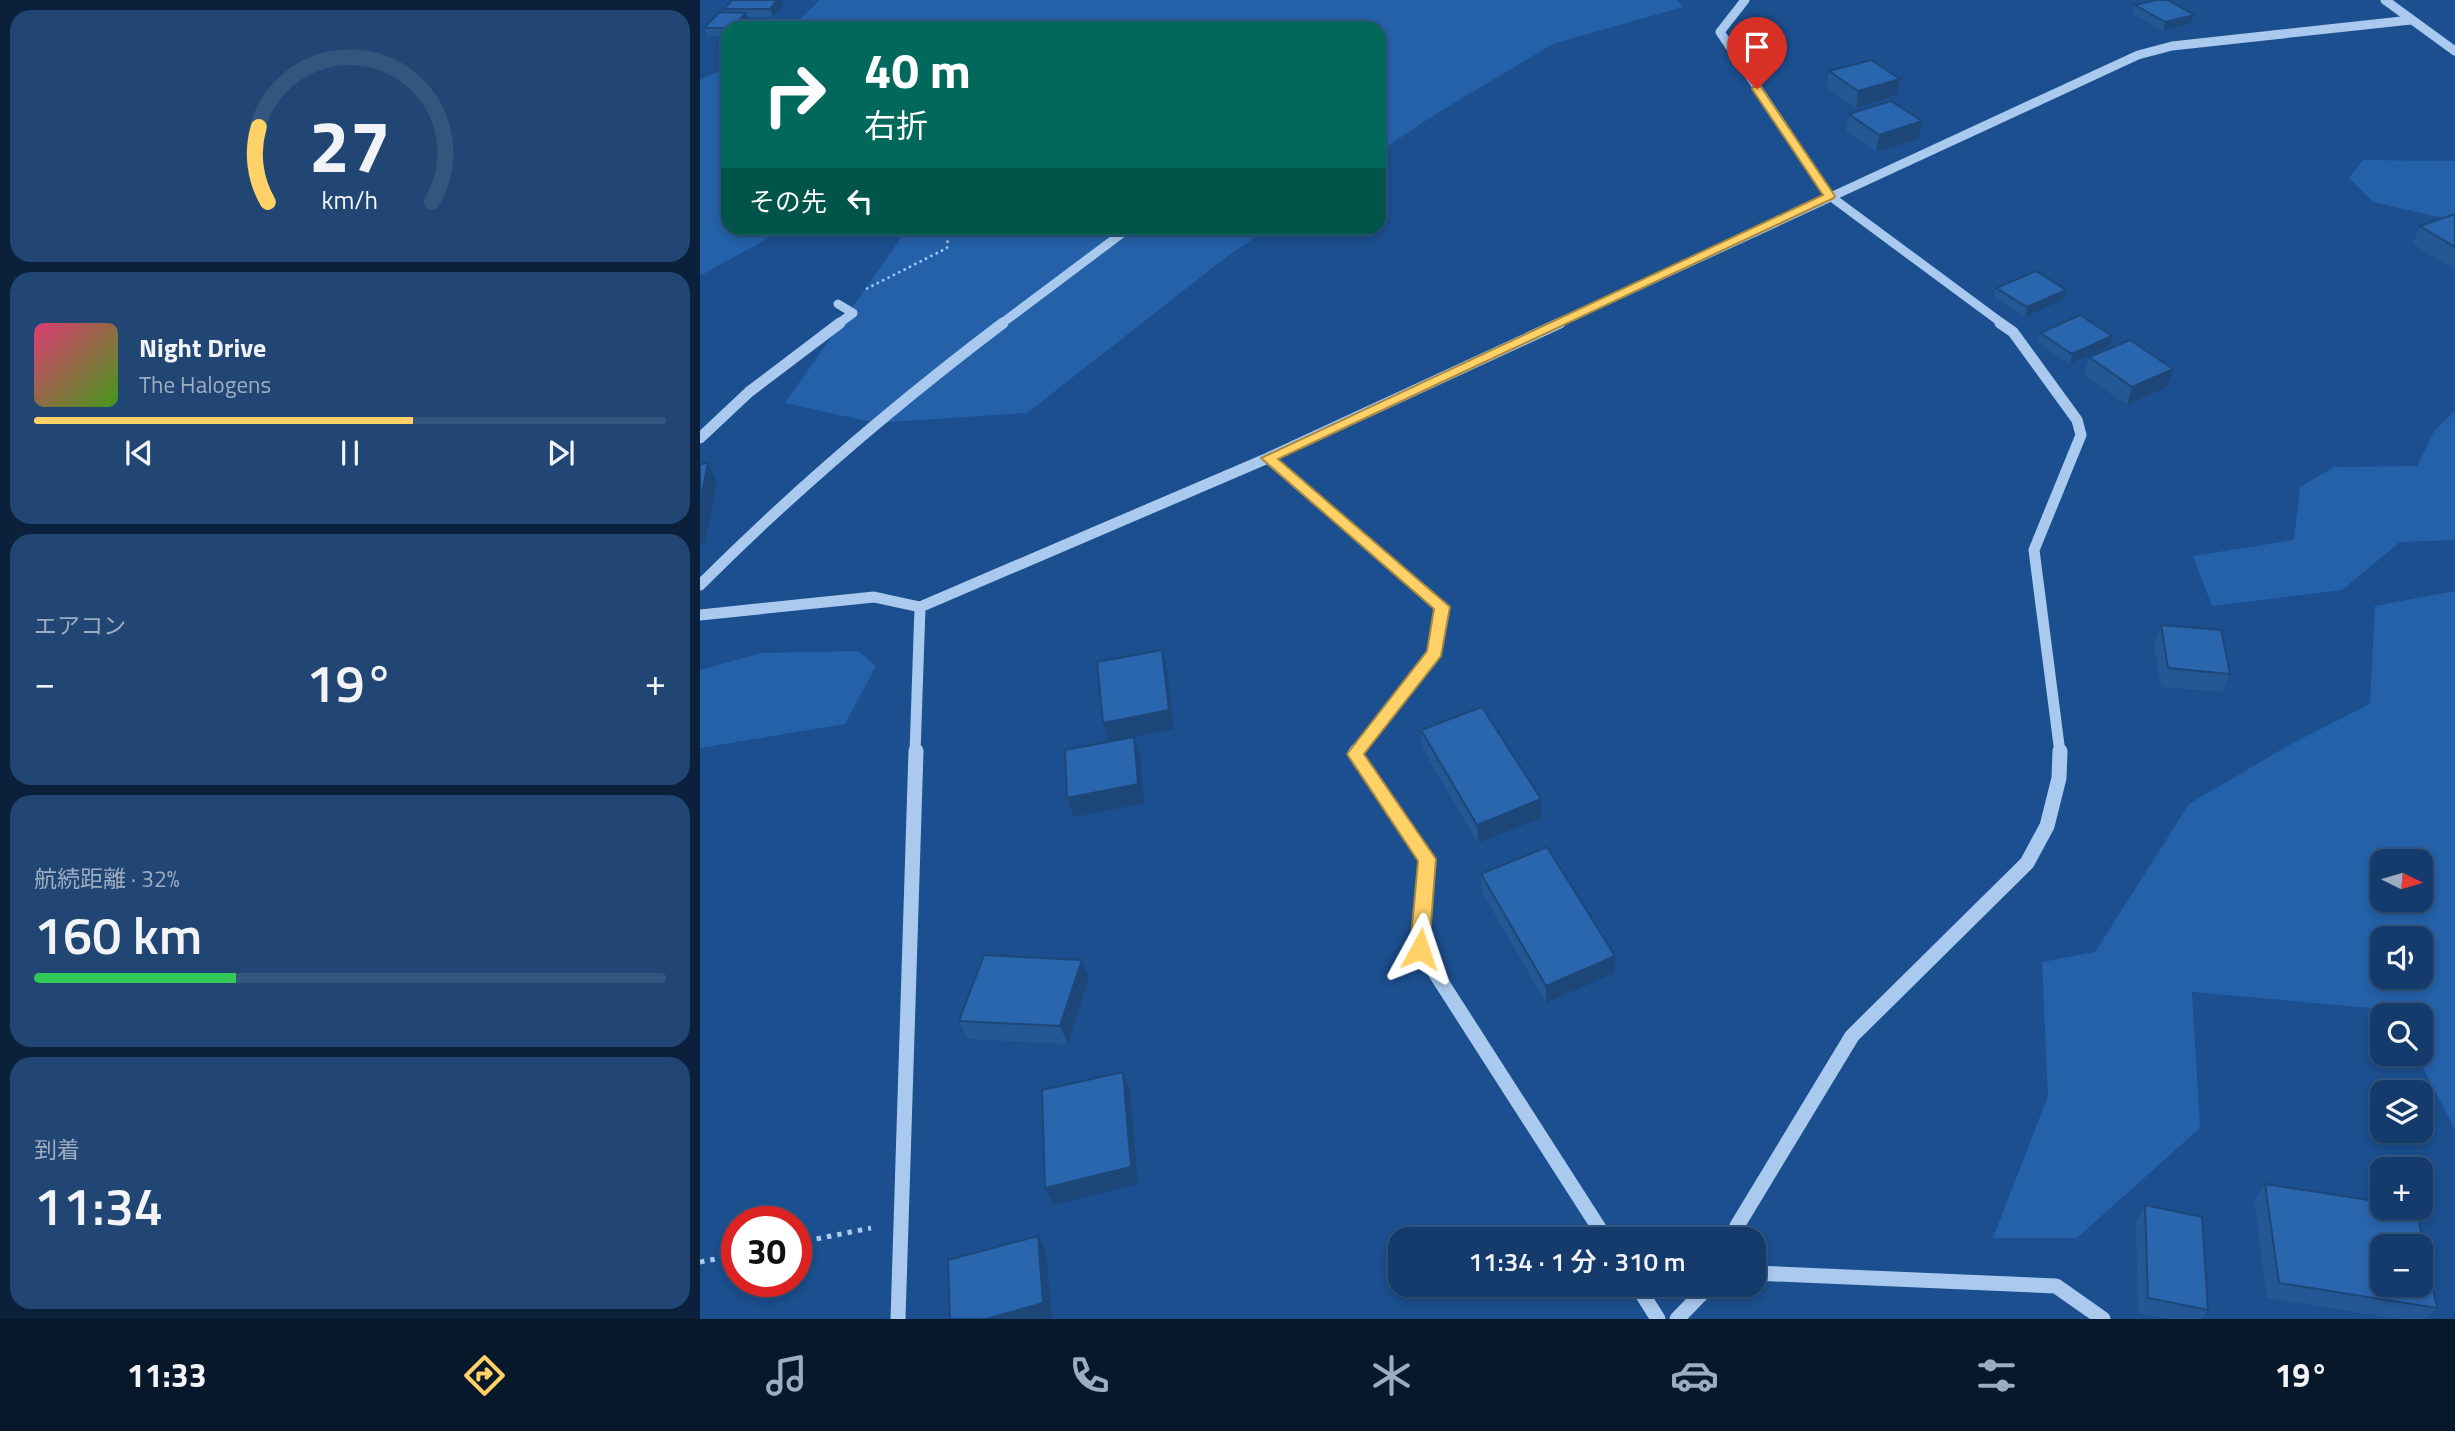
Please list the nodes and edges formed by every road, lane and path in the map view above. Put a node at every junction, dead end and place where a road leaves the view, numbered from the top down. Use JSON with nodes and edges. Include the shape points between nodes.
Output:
{"nodes":[{"id":1,"x":1745,"y":0,"type":"edge"},
{"id":2,"x":2385,"y":0,"type":"edge"},
{"id":3,"x":2411,"y":20,"type":"junction"},
{"id":4,"x":2455,"y":51,"type":"edge"},
{"id":5,"x":1830,"y":196,"type":"junction"},
{"id":6,"x":1120,"y":235,"type":"edge"},
{"id":7,"x":838,"y":304,"type":"dead end"},
{"id":8,"x":700,"y":438,"type":"edge"},
{"id":9,"x":1268,"y":458,"type":"junction"},
{"id":10,"x":700,"y":585,"type":"edge"},
{"id":11,"x":920,"y":607,"type":"junction"},
{"id":12,"x":700,"y":615,"type":"edge"},
{"id":13,"x":901,"y":1222,"type":"junction"},
{"id":14,"x":1598,"y":1227,"type":"edge"},
{"id":15,"x":1737,"y":1227,"type":"edge"},
{"id":16,"x":812,"y":1240,"type":"edge"},
{"id":17,"x":721,"y":1258,"type":"edge"},
{"id":18,"x":700,"y":1262,"type":"edge"},
{"id":19,"x":1766,"y":1274,"type":"edge"},
{"id":20,"x":1644,"y":1297,"type":"edge"},
{"id":21,"x":1698,"y":1297,"type":"edge"},
{"id":22,"x":898,"y":1319,"type":"edge"},
{"id":23,"x":1658,"y":1319,"type":"edge"},
{"id":24,"x":1677,"y":1319,"type":"edge"},
{"id":25,"x":2103,"y":1319,"type":"edge"}],
"edges":[{"from":1,"to":5,"type":"street","via":[[1720,32]]},
{"from":2,"to":3,"type":"street"},
{"from":3,"to":4,"type":"street"},
{"from":3,"to":5,"type":"street","via":[[2150,50]]},
{"from":5,"to":9,"type":"street"},
{"from":5,"to":15,"type":"street","via":[[2012,332],[2077,420],[2081,435],[2034,551],[2060,743],[2059,778],[2047,826],[2027,863],[1852,1036]]},
{"from":6,"to":10,"type":"street","via":[[932,375],[747,536]]},
{"from":7,"to":8,"type":"street","via":[[853,313],[750,392]]},
{"from":9,"to":11,"type":"street"},
{"from":9,"to":14,"type":"street","via":[[1442,607],[1435,652],[1355,754],[1427,859],[1420,949]]},
{"from":11,"to":12,"type":"street","via":[[874,597]]},
{"from":11,"to":13,"type":"street"},
{"from":13,"to":16,"type":"path"},
{"from":13,"to":22,"type":"street"},
{"from":17,"to":18,"type":"path"},
{"from":19,"to":25,"type":"street","via":[[2056,1286]]},
{"from":20,"to":23,"type":"street"},
{"from":21,"to":24,"type":"street"}]}
